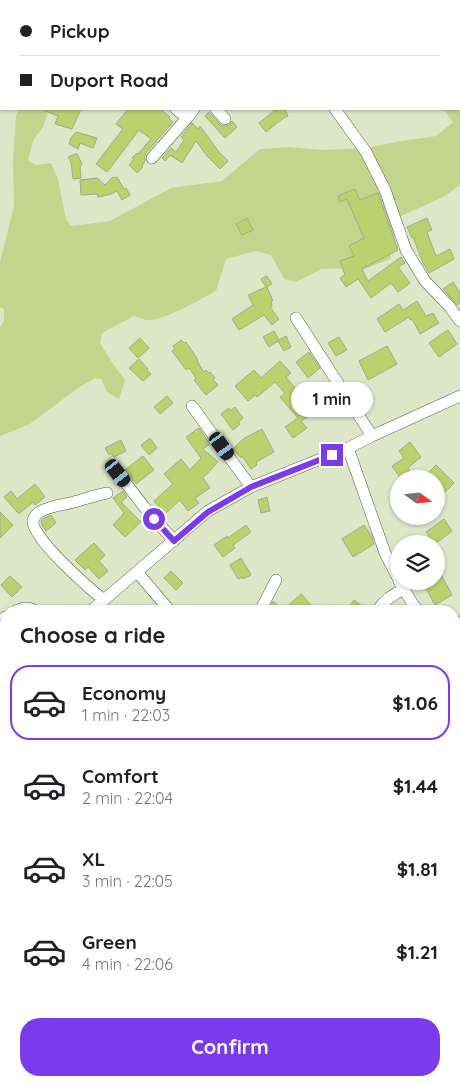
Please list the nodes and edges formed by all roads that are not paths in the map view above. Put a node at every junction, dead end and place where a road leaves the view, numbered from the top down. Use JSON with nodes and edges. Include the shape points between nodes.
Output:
{"nodes":[{"id":1,"x":217,"y":110,"type":"edge"},
{"id":2,"x":336,"y":110,"type":"edge"},
{"id":3,"x":190,"y":113,"type":"edge"},
{"id":4,"x":225,"y":119,"type":"dead end"},
{"id":5,"x":152,"y":158,"type":"dead end"},
{"id":6,"x":296,"y":318,"type":"dead end"},
{"id":7,"x":460,"y":321,"type":"edge"},
{"id":8,"x":460,"y":396,"type":"edge"},
{"id":9,"x":192,"y":406,"type":"dead end"},
{"id":10,"x":372,"y":436,"type":"junction"},
{"id":11,"x":348,"y":448,"type":"junction"},
{"id":12,"x":118,"y":473,"type":"dead end"},
{"id":13,"x":251,"y":487,"type":"junction"},
{"id":14,"x":107,"y":493,"type":"dead end"},
{"id":15,"x":174,"y":541,"type":"junction"},
{"id":16,"x":390,"y":563,"type":"edge"},
{"id":17,"x":137,"y":572,"type":"junction"},
{"id":18,"x":276,"y":580,"type":"dead end"},
{"id":19,"x":397,"y":590,"type":"edge"},
{"id":20,"x":404,"y":590,"type":"edge"},
{"id":21,"x":104,"y":600,"type":"junction"},
{"id":22,"x":98,"y":605,"type":"edge"},
{"id":23,"x":165,"y":605,"type":"edge"},
{"id":24,"x":263,"y":605,"type":"edge"},
{"id":25,"x":381,"y":605,"type":"edge"},
{"id":26,"x":413,"y":605,"type":"edge"}],
"edges":[{"from":1,"to":4,"type":"street"},
{"from":2,"to":7,"type":"street","via":[[366,152],[385,190],[406,250],[425,281]]},
{"from":3,"to":5,"type":"street"},
{"from":6,"to":10,"type":"street"},
{"from":8,"to":10,"type":"street"},
{"from":9,"to":13,"type":"street"},
{"from":10,"to":11,"type":"street"},
{"from":11,"to":13,"type":"street"},
{"from":11,"to":16,"type":"street"},
{"from":12,"to":15,"type":"street"},
{"from":13,"to":15,"type":"street","via":[[208,512]]},
{"from":14,"to":21,"type":"street","via":[[41,511],[33,520],[43,541]]},
{"from":15,"to":17,"type":"street"},
{"from":17,"to":21,"type":"street"},
{"from":17,"to":23,"type":"street"},
{"from":18,"to":24,"type":"street"},
{"from":19,"to":25,"type":"street"},
{"from":20,"to":26,"type":"street"},
{"from":21,"to":22,"type":"street"}]}
